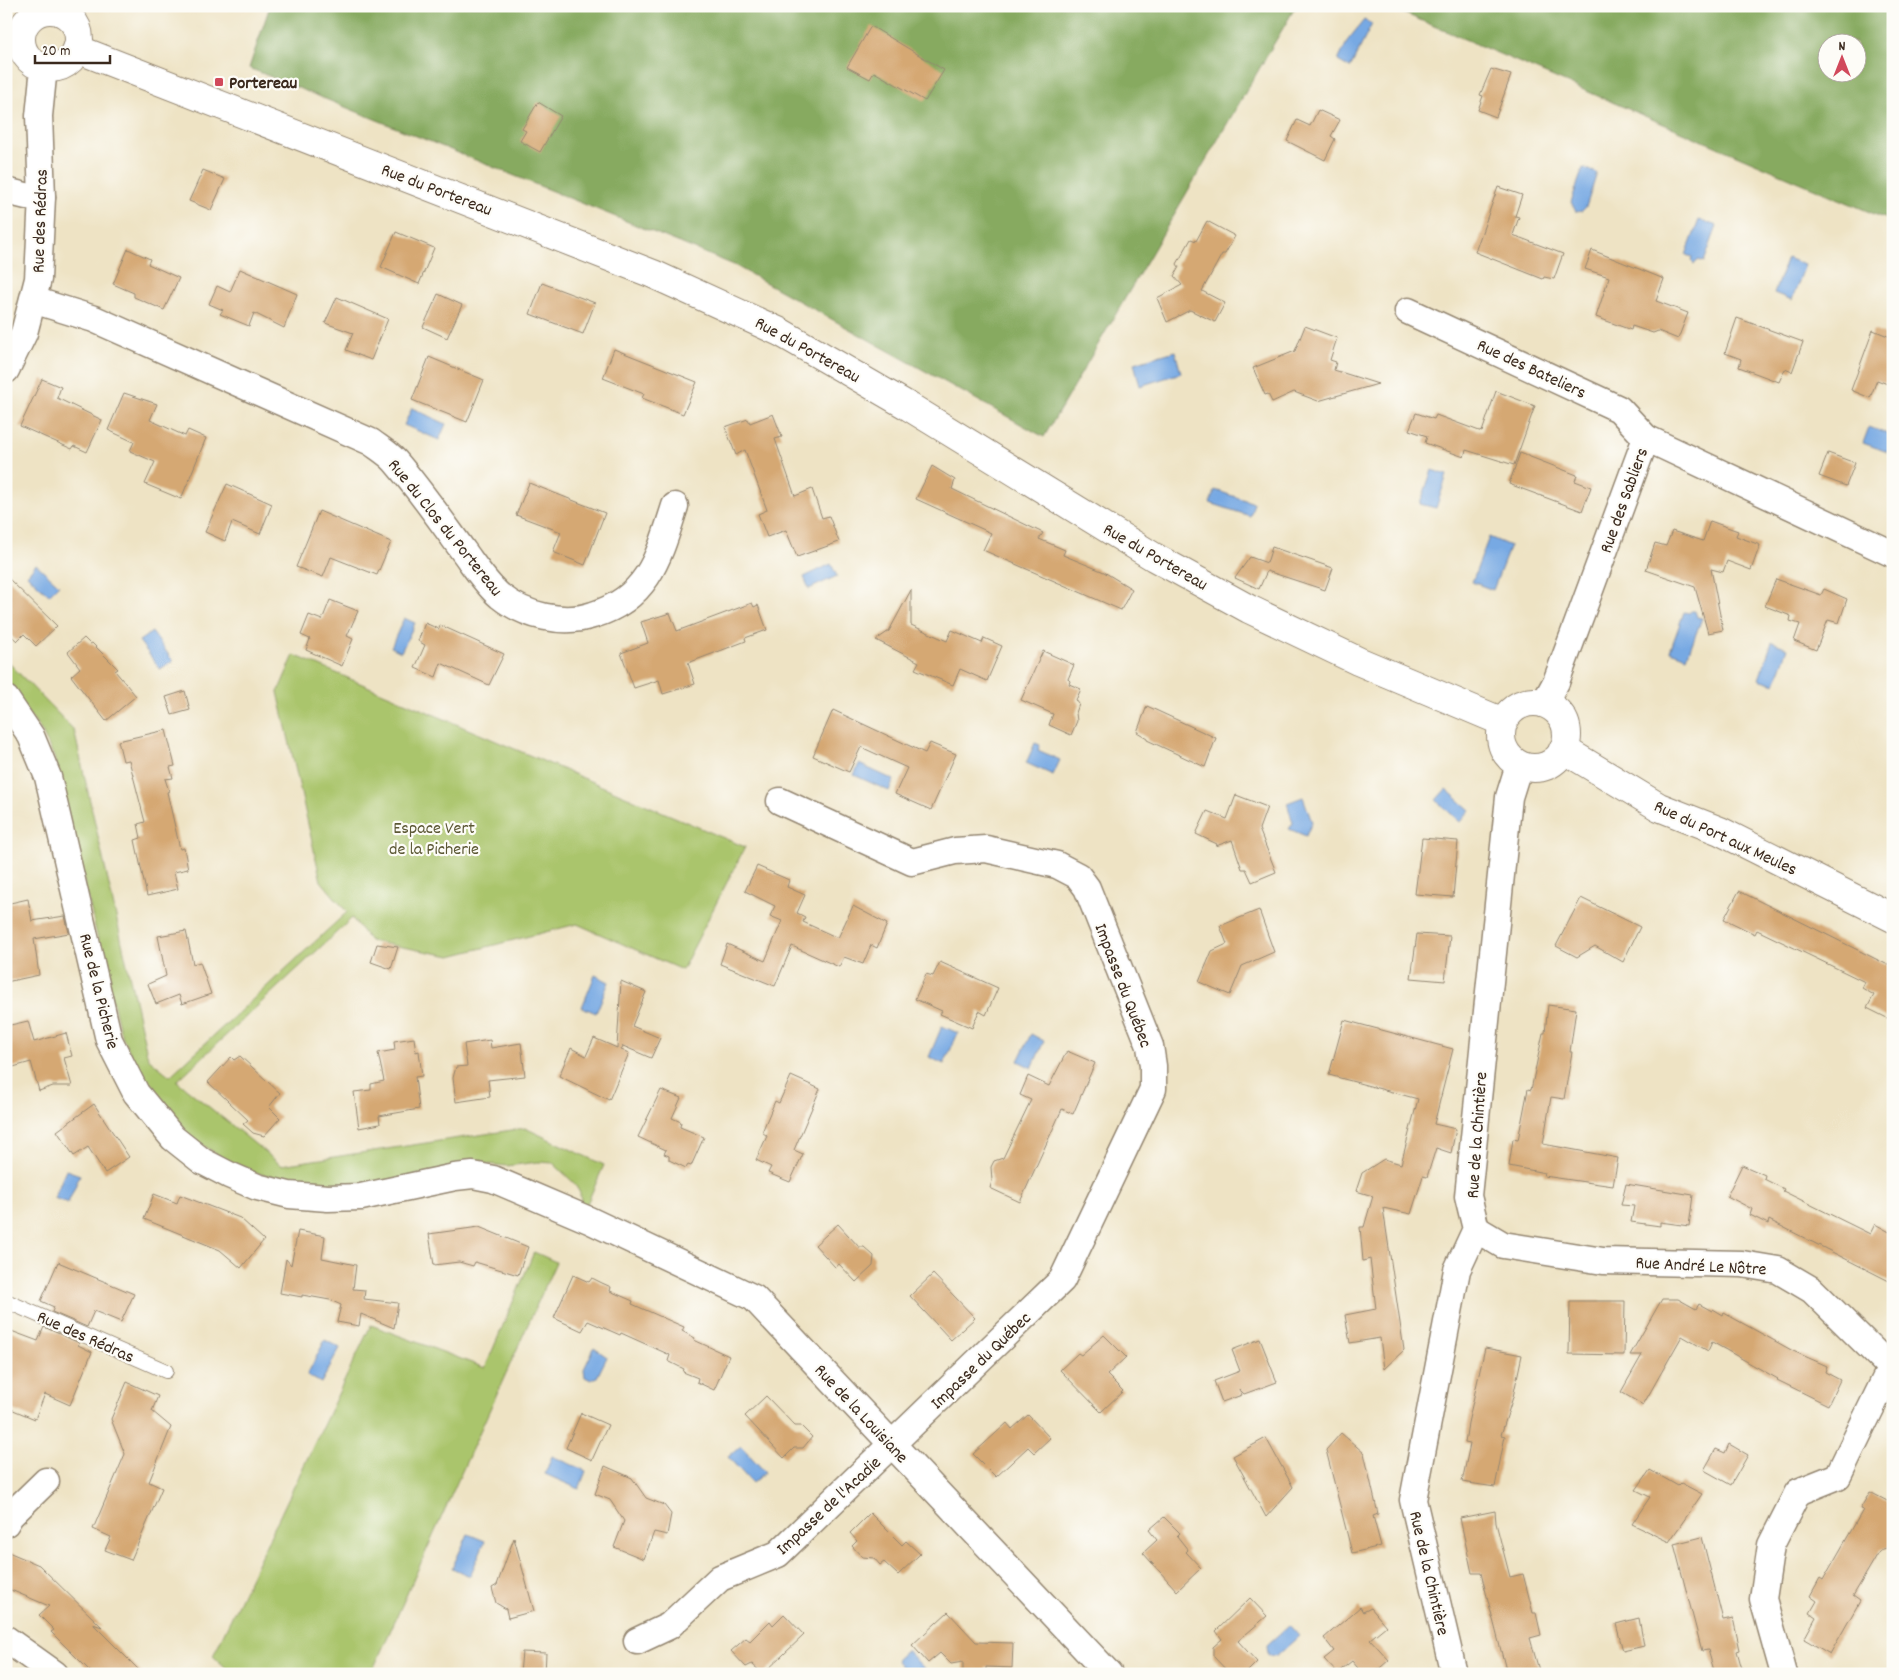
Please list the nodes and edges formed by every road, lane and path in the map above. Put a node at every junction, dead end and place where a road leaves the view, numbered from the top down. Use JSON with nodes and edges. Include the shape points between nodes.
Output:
{"nodes":[{"id":1,"x":14,"y":26,"type":"edge"},
{"id":2,"x":77,"y":49,"type":"junction"},
{"id":3,"x":44,"y":67,"type":"junction"},
{"id":4,"x":6,"y":191,"type":"edge"},
{"id":5,"x":42,"y":197,"type":"junction"},
{"id":6,"x":33,"y":300,"type":"junction"},
{"id":7,"x":1408,"y":311,"type":"dead end"},
{"id":8,"x":6,"y":370,"type":"edge"},
{"id":9,"x":1646,"y":438,"type":"junction"},
{"id":10,"x":675,"y":506,"type":"dead end"},
{"id":11,"x":1893,"y":554,"type":"edge"},
{"id":12,"x":6,"y":699,"type":"edge"},
{"id":13,"x":1544,"y":704,"type":"junction"},
{"id":14,"x":1504,"y":722,"type":"junction"},
{"id":15,"x":1563,"y":749,"type":"junction"},
{"id":16,"x":1519,"y":765,"type":"junction"},
{"id":17,"x":780,"y":801,"type":"dead end"},
{"id":18,"x":1893,"y":918,"type":"edge"},
{"id":19,"x":589,"y":1220,"type":"joint"},
{"id":20,"x":1476,"y":1229,"type":"junction"},
{"id":21,"x":6,"y":1301,"type":"edge"},
{"id":22,"x":1891,"y":1370,"type":"edge"},
{"id":23,"x":166,"y":1372,"type":"dead end"},
{"id":24,"x":892,"y":1445,"type":"junction"},
{"id":25,"x":46,"y":1481,"type":"dead end"},
{"id":26,"x":6,"y":1523,"type":"edge"},
{"id":27,"x":6,"y":1639,"type":"edge"},
{"id":28,"x":637,"y":1641,"type":"dead end"},
{"id":29,"x":1096,"y":1669,"type":"edge"},
{"id":30,"x":55,"y":1674,"type":"edge"},
{"id":31,"x":1454,"y":1674,"type":"edge"},
{"id":32,"x":1784,"y":1674,"type":"edge"}],
"edges":[{"from":1,"to":2,"type":"street","via":[[36,14],[55,10],[72,20],[79,39]]},
{"from":1,"to":3,"type":"street","via":[[25,53]]},
{"from":2,"to":3,"type":"street","via":[[68,62]]},
{"from":2,"to":14,"type":"street","name":"Rue du Portereau","via":[[653,274],[739,312],[821,355],[1154,556],[1249,609],[1358,661]]},
{"from":3,"to":5,"type":"street","name":"Rue des Rédras","via":[[39,116]]},
{"from":4,"to":5,"type":"street"},
{"from":5,"to":6,"type":"street","name":"Rue des Rédras","via":[[40,258]]},
{"from":6,"to":8,"type":"street","name":"Rue des Rédras","via":[[24,333]]},
{"from":6,"to":10,"type":"street","name":"Rue du Clos du Portereau","via":[[94,319],[371,442],[394,459],[483,578],[500,596],[520,609],[552,618],[580,619],[606,611],[630,597],[647,578],[659,555]]},
{"from":7,"to":9,"type":"street","name":"Rue des Bateliers","via":[[1619,409]]},
{"from":9,"to":11,"type":"street","name":"Rue des Sabliers"},
{"from":9,"to":13,"type":"street","name":"Rue des Sabliers","via":[[1556,682]]},
{"from":12,"to":19,"type":"street","name":"Rue de la Picherie","via":[[31,736],[48,777],[109,1040],[136,1093],[173,1138],[202,1161],[229,1176],[289,1195],[361,1197],[472,1175],[493,1179]]},
{"from":13,"to":14,"type":"street","via":[[1525,703],[1509,714]]},
{"from":13,"to":15,"type":"street","via":[[1562,718],[1566,739]]},
{"from":14,"to":16,"type":"street","via":[[1501,732],[1505,751]]},
{"from":15,"to":16,"type":"street","via":[[1549,764],[1529,768]]},
{"from":15,"to":18,"type":"street","name":"Rue du Port aux Meules","via":[[1659,807],[1720,831]]},
{"from":16,"to":20,"type":"street","name":"Rue de la Chintière","via":[[1510,797],[1468,1196]]},
{"from":17,"to":24,"type":"street","name":"Impasse du Québec","via":[[912,862],[954,851],[986,849],[1057,865],[1078,876],[1087,888],[1150,1046],[1153,1089],[1062,1280]]},
{"from":19,"to":24,"type":"street","name":"Rue de la Louisiane","via":[[754,1298]]},
{"from":20,"to":22,"type":"street","name":"Rue André Le Nôtre","via":[[1503,1245],[1603,1261],[1742,1264],[1778,1270],[1812,1290]]},
{"from":20,"to":31,"type":"street","name":"Rue de la Chintière","via":[[1457,1270],[1413,1500]]},
{"from":21,"to":23,"type":"lane","name":"Rue des Rédras"},
{"from":22,"to":32,"type":"street","via":[[1838,1476],[1798,1492],[1771,1545],[1763,1599]]},
{"from":24,"to":28,"type":"street","name":"Impasse de l'Acadie","via":[[778,1554],[720,1578],[670,1626]]},
{"from":24,"to":29,"type":"street","name":"Rue de la Louisiane"},
{"from":25,"to":26,"type":"street"},
{"from":27,"to":30,"type":"street"}]}
